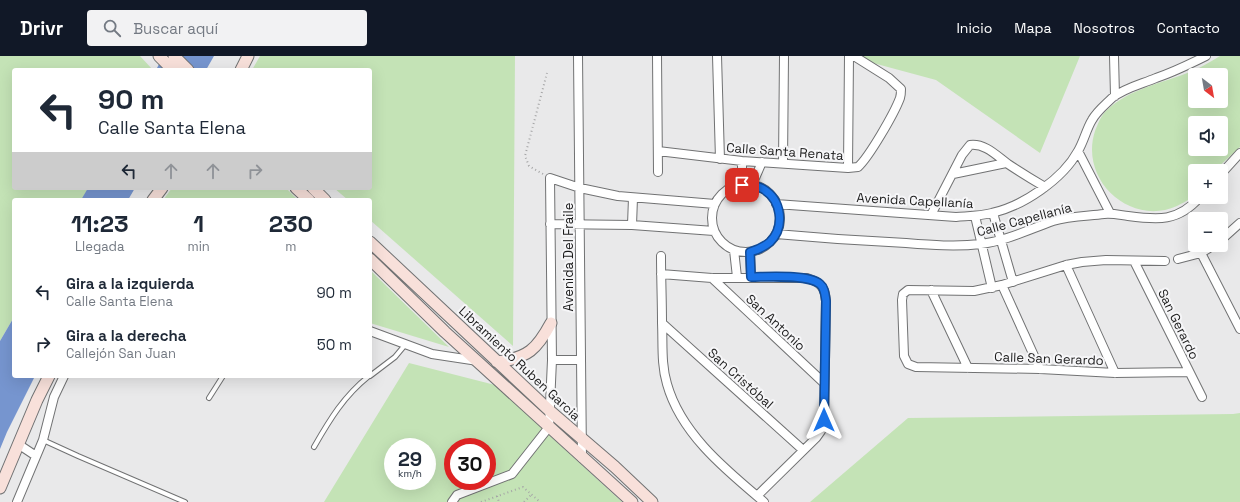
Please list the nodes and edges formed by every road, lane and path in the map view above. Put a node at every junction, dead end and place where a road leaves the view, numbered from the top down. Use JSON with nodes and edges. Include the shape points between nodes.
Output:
{"nodes":[{"id":1,"x":159,"y":56,"type":"edge"},
{"id":2,"x":174,"y":56,"type":"edge"},
{"id":3,"x":248,"y":56,"type":"edge"},
{"id":4,"x":578,"y":56,"type":"edge"},
{"id":5,"x":657,"y":56,"type":"edge"},
{"id":6,"x":718,"y":56,"type":"edge"},
{"id":7,"x":784,"y":56,"type":"edge"},
{"id":8,"x":849,"y":56,"type":"edge"},
{"id":9,"x":854,"y":56,"type":"edge"},
{"id":10,"x":1114,"y":56,"type":"edge"},
{"id":11,"x":1206,"y":56,"type":"edge"},
{"id":12,"x":171,"y":68,"type":"edge"},
{"id":13,"x":186,"y":68,"type":"edge"},
{"id":14,"x":242,"y":68,"type":"edge"},
{"id":15,"x":547,"y":73,"type":"dead end"},
{"id":16,"x":1115,"y":96,"type":"junction"},
{"id":17,"x":658,"y":151,"type":"junction"},
{"id":18,"x":1078,"y":151,"type":"junction"},
{"id":19,"x":720,"y":159,"type":"junction"},
{"id":20,"x":1238,"y":159,"type":"edge"},
{"id":21,"x":742,"y":161,"type":"junction"},
{"id":22,"x":762,"y":162,"type":"junction"},
{"id":23,"x":783,"y":163,"type":"junction"},
{"id":24,"x":1006,"y":163,"type":"junction"},
{"id":25,"x":848,"y":168,"type":"junction"},
{"id":26,"x":1228,"y":168,"type":"edge"},
{"id":27,"x":658,"y":172,"type":"dead end"},
{"id":28,"x":953,"y":174,"type":"junction"},
{"id":29,"x":550,"y":178,"type":"junction"},
{"id":30,"x":742,"y":185,"type":"junction"},
{"id":31,"x":752,"y":185,"type":"junction"},
{"id":32,"x":1045,"y":187,"type":"junction"},
{"id":33,"x":580,"y":188,"type":"junction"},
{"id":34,"x":298,"y":190,"type":"edge"},
{"id":35,"x":315,"y":190,"type":"edge"},
{"id":36,"x":307,"y":198,"type":"edge"},
{"id":37,"x":323,"y":198,"type":"edge"},
{"id":38,"x":633,"y":198,"type":"junction"},
{"id":39,"x":715,"y":204,"type":"junction"},
{"id":40,"x":776,"y":204,"type":"junction"},
{"id":41,"x":1192,"y":204,"type":"edge"},
{"id":42,"x":993,"y":213,"type":"junction"},
{"id":43,"x":1110,"y":213,"type":"junction"},
{"id":44,"x":930,"y":215,"type":"junction"},
{"id":45,"x":975,"y":216,"type":"junction"},
{"id":46,"x":1240,"y":223,"type":"edge"},
{"id":47,"x":550,"y":224,"type":"junction"},
{"id":48,"x":580,"y":225,"type":"junction"},
{"id":49,"x":632,"y":225,"type":"junction"},
{"id":50,"x":714,"y":231,"type":"junction"},
{"id":51,"x":776,"y":234,"type":"junction"},
{"id":52,"x":1228,"y":234,"type":"edge"},
{"id":53,"x":1002,"y":239,"type":"junction"},
{"id":54,"x":372,"y":244,"type":"edge"},
{"id":55,"x":982,"y":244,"type":"junction"},
{"id":56,"x":734,"y":250,"type":"junction"},
{"id":57,"x":750,"y":252,"type":"junction"},
{"id":58,"x":1201,"y":253,"type":"joint"},
{"id":59,"x":661,"y":256,"type":"dead end"},
{"id":60,"x":1178,"y":259,"type":"dead end"},
{"id":61,"x":372,"y":261,"type":"edge"},
{"id":62,"x":1134,"y":261,"type":"junction"},
{"id":63,"x":1165,"y":261,"type":"dead end"},
{"id":64,"x":1066,"y":265,"type":"junction"},
{"id":65,"x":661,"y":274,"type":"junction"},
{"id":66,"x":737,"y":277,"type":"junction"},
{"id":67,"x":751,"y":277,"type":"junction"},
{"id":68,"x":712,"y":278,"type":"junction"},
{"id":69,"x":1012,"y":282,"type":"junction"},
{"id":70,"x":1002,"y":286,"type":"junction"},
{"id":71,"x":992,"y":288,"type":"junction"},
{"id":72,"x":931,"y":290,"type":"junction"},
{"id":73,"x":552,"y":323,"type":"junction"},
{"id":74,"x":662,"y":324,"type":"junction"},
{"id":75,"x":1240,"y":329,"type":"edge"},
{"id":76,"x":372,"y":332,"type":"edge"},
{"id":77,"x":405,"y":345,"type":"junction"},
{"id":78,"x":552,"y":360,"type":"junction"},
{"id":79,"x":581,"y":360,"type":"junction"},
{"id":80,"x":479,"y":361,"type":"junction"},
{"id":81,"x":497,"y":362,"type":"junction"},
{"id":82,"x":968,"y":368,"type":"junction"},
{"id":83,"x":1040,"y":369,"type":"junction"},
{"id":84,"x":1115,"y":372,"type":"junction"},
{"id":85,"x":1189,"y":372,"type":"junction"},
{"id":86,"x":372,"y":374,"type":"edge"},
{"id":87,"x":48,"y":378,"type":"edge"},
{"id":88,"x":63,"y":378,"type":"edge"},
{"id":89,"x":222,"y":378,"type":"edge"},
{"id":90,"x":368,"y":378,"type":"edge"},
{"id":91,"x":824,"y":383,"type":"junction"},
{"id":92,"x":1202,"y":397,"type":"dead end"},
{"id":93,"x":209,"y":398,"type":"dead end"},
{"id":94,"x":550,"y":412,"type":"junction"},
{"id":95,"x":550,"y":427,"type":"junction"},
{"id":96,"x":582,"y":439,"type":"junction"},
{"id":97,"x":43,"y":440,"type":"junction"},
{"id":98,"x":18,"y":444,"type":"junction"},
{"id":99,"x":314,"y":447,"type":"dead end"},
{"id":100,"x":803,"y":450,"type":"junction"},
{"id":101,"x":36,"y":456,"type":"junction"},
{"id":102,"x":582,"y":458,"type":"junction"},
{"id":103,"x":0,"y":488,"type":"edge"},
{"id":104,"x":532,"y":494,"type":"junction"},
{"id":105,"x":497,"y":496,"type":"junction"},
{"id":106,"x":756,"y":496,"type":"junction"},
{"id":107,"x":17,"y":502,"type":"edge"},
{"id":108,"x":186,"y":502,"type":"edge"},
{"id":109,"x":452,"y":502,"type":"edge"},
{"id":110,"x":481,"y":502,"type":"edge"},
{"id":111,"x":495,"y":502,"type":"edge"},
{"id":112,"x":499,"y":502,"type":"edge"},
{"id":113,"x":524,"y":502,"type":"edge"},
{"id":114,"x":540,"y":502,"type":"edge"},
{"id":115,"x":632,"y":502,"type":"edge"},
{"id":116,"x":652,"y":502,"type":"edge"},
{"id":117,"x":764,"y":502,"type":"edge"}],
"edges":[{"from":1,"to":12,"type":"street"},
{"from":2,"to":13,"type":"street"},
{"from":3,"to":14,"type":"street"},
{"from":4,"to":33,"type":"street","name":"Avenida Del Fraile"},
{"from":5,"to":17,"type":"street"},
{"from":6,"to":19,"type":"street"},
{"from":7,"to":23,"type":"street"},
{"from":8,"to":25,"type":"street"},
{"from":9,"to":25,"type":"street","name":"Calle Santa Renata","via":[[889,78],[901,89],[901,94],[865,160],[858,167]]},
{"from":10,"to":16,"type":"street"},
{"from":11,"to":16,"type":"street","name":"Avenida Capellanía"},
{"from":15,"to":29,"type":"path","via":[[525,156],[529,166]]},
{"from":16,"to":18,"type":"street","name":"Avenida Capellanía","via":[[1092,119]]},
{"from":17,"to":19,"type":"street","name":"Calle Santa Renata"},
{"from":17,"to":27,"type":"street"},
{"from":18,"to":32,"type":"street","name":"Avenida Capellanía","via":[[1062,173]]},
{"from":18,"to":43,"type":"street"},
{"from":19,"to":21,"type":"street","name":"Calle Santa Renata"},
{"from":20,"to":26,"type":"street"},
{"from":21,"to":22,"type":"street","name":"Calle Santa Renata"},
{"from":21,"to":30,"type":"street"},
{"from":22,"to":23,"type":"street","name":"Calle Santa Renata"},
{"from":22,"to":31,"type":"street"},
{"from":23,"to":25,"type":"street","name":"Calle Santa Renata"},
{"from":24,"to":28,"type":"street"},
{"from":24,"to":28,"type":"street","via":[[993,152],[979,145],[970,145],[964,151]]},
{"from":24,"to":32,"type":"street"},
{"from":28,"to":44,"type":"street"},
{"from":29,"to":33,"type":"street"},
{"from":29,"to":47,"type":"street","name":"Avenida Del Fraile"},
{"from":30,"to":31,"type":"street"},
{"from":30,"to":39,"type":"street","via":[[731,188],[721,195]]},
{"from":31,"to":40,"type":"street","via":[[762,188],[771,195]]},
{"from":32,"to":42,"type":"street","name":"Avenida Capellanía","via":[[1022,202]]},
{"from":33,"to":38,"type":"street"},
{"from":33,"to":48,"type":"street","name":"Avenida Del Fraile"},
{"from":34,"to":36,"type":"street"},
{"from":35,"to":37,"type":"street"},
{"from":38,"to":39,"type":"street"},
{"from":38,"to":49,"type":"street"},
{"from":39,"to":50,"type":"street","via":[[712,213]]},
{"from":40,"to":44,"type":"street","name":"Avenida Capellanía"},
{"from":40,"to":51,"type":"street","via":[[780,214]]},
{"from":41,"to":43,"type":"street","name":"Calle Capellanía","via":[[1176,215],[1162,219]]},
{"from":42,"to":45,"type":"street","name":"Avenida Capellanía"},
{"from":42,"to":53,"type":"street"},
{"from":43,"to":53,"type":"street","name":"Calle Capellanía","via":[[1055,221]]},
{"from":44,"to":45,"type":"street","name":"Avenida Capellanía"},
{"from":45,"to":55,"type":"street"},
{"from":46,"to":52,"type":"street"},
{"from":47,"to":48,"type":"street"},
{"from":47,"to":73,"type":"street","name":"Avenida Del Fraile"},
{"from":48,"to":49,"type":"street"},
{"from":48,"to":79,"type":"street","name":"Avenida Del Fraile"},
{"from":49,"to":50,"type":"street"},
{"from":50,"to":56,"type":"street","via":[[726,246]]},
{"from":51,"to":55,"type":"street","name":"Calle Capellanía","via":[[933,245]]},
{"from":51,"to":57,"type":"street","via":[[769,243]]},
{"from":53,"to":55,"type":"street","name":"Calle Capellanía"},
{"from":53,"to":69,"type":"street"},
{"from":54,"to":81,"type":"street","name":"Libramiento Ruben Garcia"},
{"from":55,"to":71,"type":"street"},
{"from":56,"to":57,"type":"street"},
{"from":56,"to":66,"type":"street"},
{"from":57,"to":67,"type":"street"},
{"from":58,"to":60,"type":"street"},
{"from":58,"to":75,"type":"street"},
{"from":59,"to":65,"type":"street"},
{"from":61,"to":80,"type":"street","name":"Libramiento Ruben Garcia"},
{"from":62,"to":63,"type":"street"},
{"from":62,"to":64,"type":"street","via":[[1106,260]]},
{"from":62,"to":85,"type":"street","name":"San Gerardo"},
{"from":64,"to":69,"type":"street"},
{"from":64,"to":84,"type":"street"},
{"from":65,"to":68,"type":"street"},
{"from":65,"to":74,"type":"street"},
{"from":66,"to":67,"type":"street"},
{"from":66,"to":68,"type":"street"},
{"from":67,"to":91,"type":"street","via":[[807,278],[820,284],[824,289]]},
{"from":68,"to":91,"type":"street","name":"San Antonio"},
{"from":69,"to":70,"type":"street"},
{"from":70,"to":71,"type":"street"},
{"from":70,"to":83,"type":"street"},
{"from":71,"to":72,"type":"street","via":[[974,291]]},
{"from":72,"to":82,"type":"street"},
{"from":72,"to":82,"type":"street","name":"Calle San Gerardo","via":[[905,292],[902,300],[904,356],[908,364],[916,367]]},
{"from":73,"to":78,"type":"street","name":"Avenida Del Fraile"},
{"from":73,"to":81,"type":"street","via":[[536,347],[519,358]]},
{"from":74,"to":100,"type":"street","name":"San Cristóbal"},
{"from":74,"to":106,"type":"street","via":[[662,360],[672,398],[682,419],[717,460]]},
{"from":76,"to":77,"type":"street"},
{"from":77,"to":80,"type":"street","via":[[438,355]]},
{"from":77,"to":86,"type":"lane","via":[[395,357]]},
{"from":78,"to":79,"type":"street"},
{"from":78,"to":94,"type":"street","name":"Avenida Del Fraile"},
{"from":79,"to":96,"type":"street","name":"Avenida Del Fraile"},
{"from":80,"to":95,"type":"street","name":"Libramiento Ruben Garcia"},
{"from":81,"to":94,"type":"street","name":"Libramiento Ruben Garcia"},
{"from":82,"to":83,"type":"street","name":"Calle San Gerardo"},
{"from":83,"to":84,"type":"street","name":"Calle San Gerardo"},
{"from":84,"to":85,"type":"street","name":"Calle San Gerardo"},
{"from":85,"to":92,"type":"street","name":"San Gerardo"},
{"from":87,"to":98,"type":"street"},
{"from":88,"to":97,"type":"street","via":[[54,398]]},
{"from":89,"to":93,"type":"lane"},
{"from":90,"to":99,"type":"lane","via":[[347,396],[331,416]]},
{"from":91,"to":100,"type":"street","via":[[822,431]]},
{"from":94,"to":95,"type":"street","name":"Avenida Del Fraile"},
{"from":94,"to":96,"type":"street","name":"Libramiento Ruben Garcia"},
{"from":95,"to":102,"type":"street","name":"Libramiento Ruben Garcia"},
{"from":95,"to":109,"type":"street","via":[[512,474],[458,495]]},
{"from":96,"to":102,"type":"street","name":"Avenida Del Fraile"},
{"from":96,"to":116,"type":"street","name":"Libramiento Ruben Garcia"},
{"from":97,"to":101,"type":"street"},
{"from":97,"to":108,"type":"lane"},
{"from":98,"to":101,"type":"street"},
{"from":98,"to":103,"type":"street"},
{"from":100,"to":106,"type":"street"},
{"from":101,"to":107,"type":"street"},
{"from":102,"to":115,"type":"street","name":"Libramiento Ruben Garcia"},
{"from":104,"to":105,"type":"path","via":[[523,487]]},
{"from":104,"to":113,"type":"path"},
{"from":104,"to":114,"type":"path"},
{"from":105,"to":110,"type":"path"},
{"from":105,"to":112,"type":"path"},
{"from":106,"to":117,"type":"street"},
{"from":111,"to":112,"type":"path"}]}
